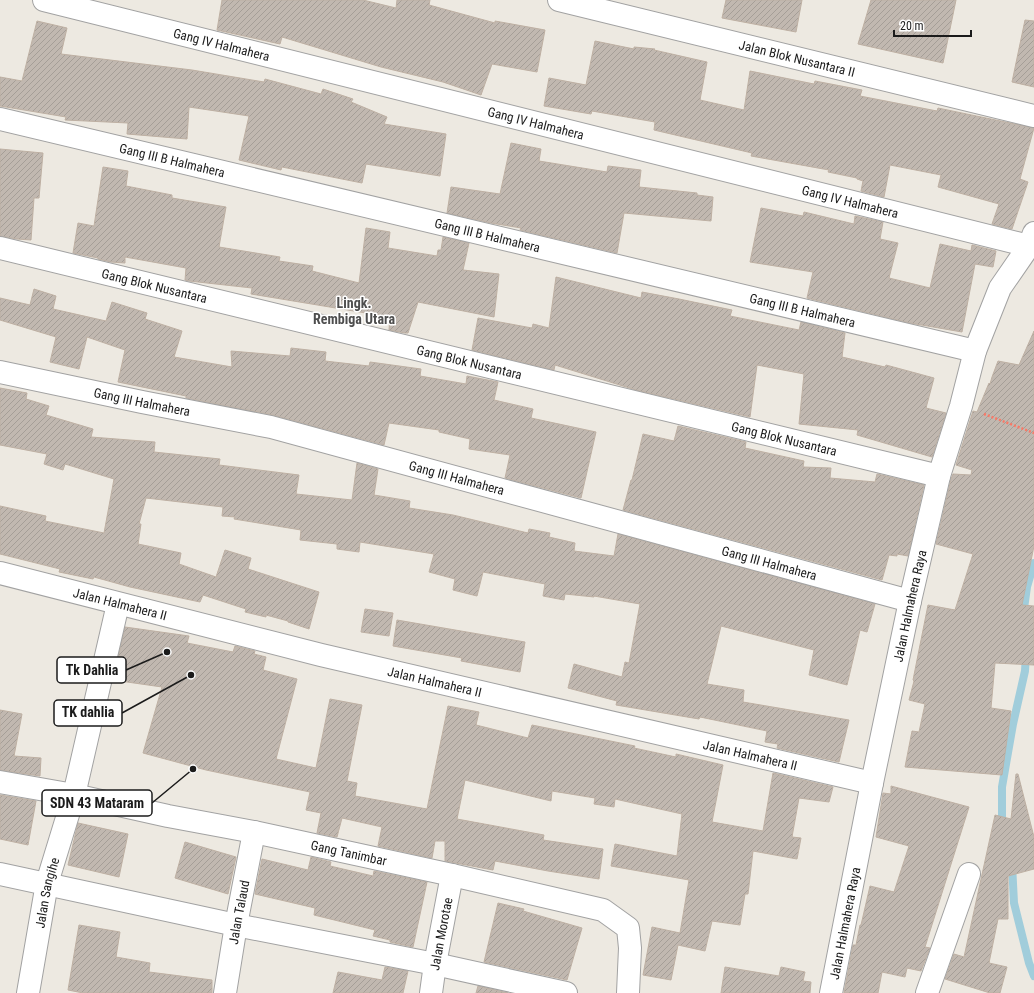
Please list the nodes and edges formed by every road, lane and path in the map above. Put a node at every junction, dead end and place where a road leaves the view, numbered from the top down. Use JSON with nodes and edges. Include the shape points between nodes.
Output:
{"nodes":[{"id":1,"x":44,"y":0,"type":"edge"},
{"id":2,"x":559,"y":0,"type":"edge"},
{"id":3,"x":1034,"y":116,"type":"edge"},
{"id":4,"x":0,"y":119,"type":"edge"},
{"id":5,"x":1032,"y":240,"type":"edge"},
{"id":6,"x":0,"y":248,"type":"edge"},
{"id":7,"x":975,"y":351,"type":"junction"},
{"id":8,"x":0,"y":372,"type":"edge"},
{"id":9,"x":961,"y":406,"type":"junction"},
{"id":10,"x":1034,"y":433,"type":"edge"},
{"id":11,"x":939,"y":476,"type":"junction"},
{"id":12,"x":0,"y":573,"type":"edge"},
{"id":13,"x":910,"y":601,"type":"junction"},
{"id":14,"x":118,"y":604,"type":"junction"},
{"id":15,"x":0,"y":782,"type":"edge"},
{"id":16,"x":872,"y":783,"type":"junction"},
{"id":17,"x":74,"y":795,"type":"junction"},
{"id":18,"x":254,"y":832,"type":"junction"},
{"id":19,"x":0,"y":874,"type":"edge"},
{"id":20,"x":969,"y":874,"type":"dead end"},
{"id":21,"x":452,"y":875,"type":"junction"},
{"id":22,"x":47,"y":883,"type":"junction"},
{"id":23,"x":236,"y":925,"type":"junction"},
{"id":24,"x":435,"y":964,"type":"junction"},
{"id":25,"x":28,"y":993,"type":"edge"},
{"id":26,"x":225,"y":993,"type":"edge"},
{"id":27,"x":431,"y":993,"type":"edge"},
{"id":28,"x":566,"y":993,"type":"edge"},
{"id":29,"x":628,"y":993,"type":"edge"},
{"id":30,"x":831,"y":993,"type":"edge"},
{"id":31,"x":927,"y":993,"type":"edge"}],
"edges":[{"from":1,"to":5,"type":"street","name":"Gang IV Halmahera"},
{"from":2,"to":3,"type":"street","name":"Jalan Blok Nusantara II"},
{"from":4,"to":7,"type":"street","name":"Gang III B Halmahera"},
{"from":5,"to":7,"type":"street","name":"Jalan Halmahera Raya","via":[[1000,288]]},
{"from":6,"to":11,"type":"street","name":"Gang Blok Nusantara"},
{"from":7,"to":9,"type":"street","name":"Jalan Halmahera Raya"},
{"from":8,"to":13,"type":"street","name":"Gang III Halmahera","via":[[271,427]]},
{"from":9,"to":10,"type":"path"},
{"from":9,"to":11,"type":"street","name":"Jalan Halmahera Raya"},
{"from":11,"to":13,"type":"street","name":"Jalan Halmahera Raya"},
{"from":12,"to":14,"type":"street","name":"Jalan Halmahera II"},
{"from":13,"to":16,"type":"street","name":"Jalan Halmahera Raya"},
{"from":14,"to":16,"type":"street","name":"Jalan Halmahera II","via":[[321,655]]},
{"from":14,"to":17,"type":"street","name":"Jalan Sangihe"},
{"from":15,"to":17,"type":"street","name":"Gang Tanimbar"},
{"from":16,"to":30,"type":"street","name":"Jalan Halmahera Raya"},
{"from":17,"to":18,"type":"street","name":"Gang Tanimbar"},
{"from":17,"to":22,"type":"street","name":"Jalan Sangihe"},
{"from":18,"to":21,"type":"street","name":"Gang Tanimbar"},
{"from":18,"to":23,"type":"street","name":"Jalan Talaud"},
{"from":19,"to":22,"type":"street"},
{"from":20,"to":31,"type":"street"},
{"from":21,"to":24,"type":"street","name":"Jalan Morotae"},
{"from":21,"to":29,"type":"street","name":"Gang Tanimbar","via":[[603,910],[628,928]]},
{"from":22,"to":23,"type":"street"},
{"from":22,"to":25,"type":"street","name":"Jalan Sangihe"},
{"from":23,"to":24,"type":"street"},
{"from":23,"to":26,"type":"street","name":"Jalan Talaud"},
{"from":24,"to":27,"type":"street","name":"Jalan Morotae"},
{"from":24,"to":28,"type":"street"}]}
